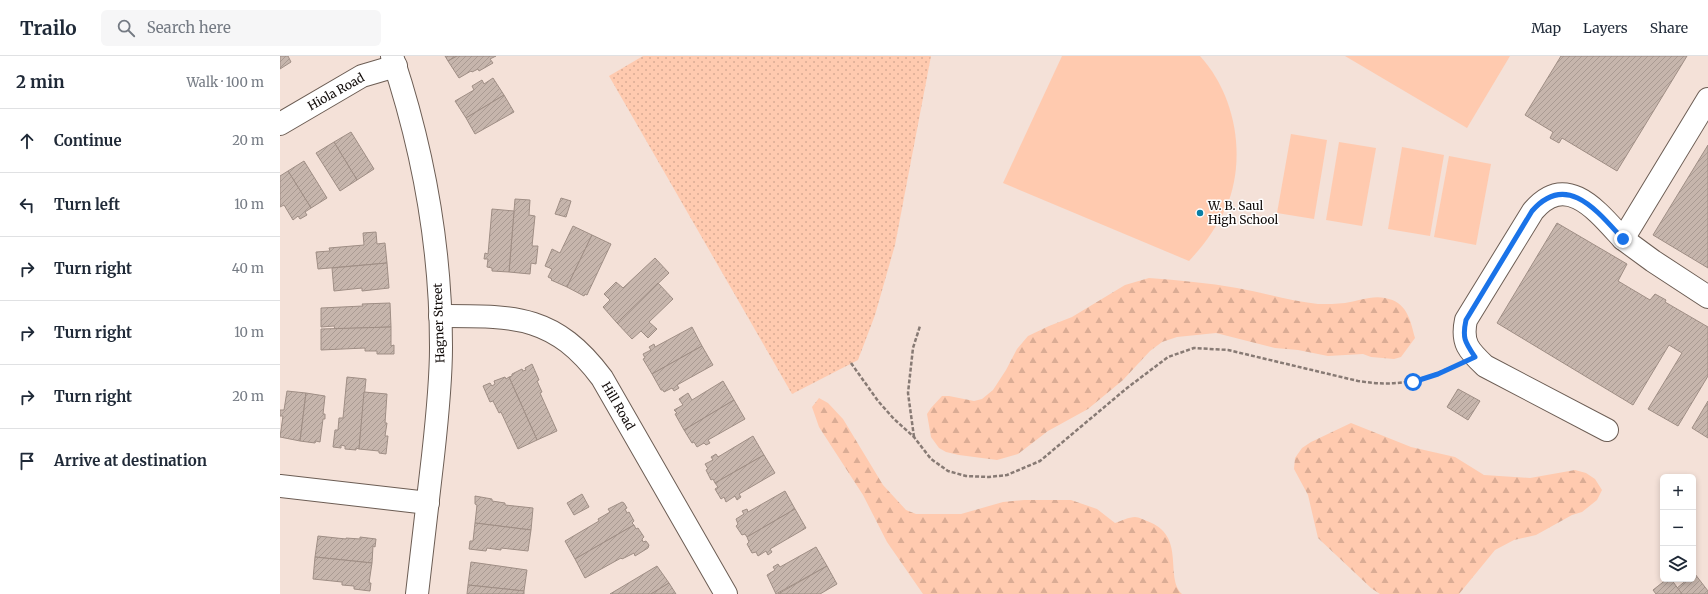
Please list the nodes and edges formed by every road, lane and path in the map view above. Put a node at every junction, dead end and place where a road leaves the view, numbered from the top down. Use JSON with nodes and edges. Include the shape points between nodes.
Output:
{"nodes":[{"id":1,"x":394,"y":61,"type":"edge"},
{"id":2,"x":1708,"y":98,"type":"edge"},
{"id":3,"x":280,"y":124,"type":"edge"},
{"id":4,"x":1623,"y":239,"type":"junction"},
{"id":5,"x":1708,"y":297,"type":"edge"},
{"id":6,"x":440,"y":316,"type":"junction"},
{"id":7,"x":920,"y":326,"type":"dead end"},
{"id":8,"x":1475,"y":357,"type":"junction"},
{"id":9,"x":851,"y":364,"type":"dead end"},
{"id":10,"x":1607,"y":430,"type":"dead end"},
{"id":11,"x":914,"y":437,"type":"junction"},
{"id":12,"x":280,"y":486,"type":"edge"},
{"id":13,"x":428,"y":503,"type":"junction"},
{"id":14,"x":417,"y":594,"type":"edge"},
{"id":15,"x":726,"y":594,"type":"edge"}],
"edges":[{"from":1,"to":3,"type":"street","name":"Hiola Road","via":[[362,76]]},
{"from":1,"to":6,"type":"street","name":"Hagner Street","via":[[425,185]]},
{"from":2,"to":4,"type":"street"},
{"from":4,"to":5,"type":"street"},
{"from":4,"to":8,"type":"street","via":[[1594,208],[1576,196],[1552,195],[1541,201],[1532,211],[1466,320],[1465,343]]},
{"from":6,"to":13,"type":"street","name":"Hagner Street","via":[[439,380]]},
{"from":6,"to":15,"type":"street","name":"Hill Road","via":[[499,316],[520,319],[559,335],[576,347],[602,378]]},
{"from":7,"to":11,"type":"path","via":[[913,348],[908,394]]},
{"from":8,"to":10,"type":"street","via":[[1485,366]]},
{"from":8,"to":11,"type":"path","via":[[1413,382],[1379,385],[1228,350],[1194,348],[1168,357],[1040,461],[1007,475],[966,476],[948,471],[931,459]]},
{"from":9,"to":11,"type":"path","via":[[878,401]]},
{"from":12,"to":13,"type":"street"},
{"from":13,"to":14,"type":"street","name":"Hagner Street"}]}
